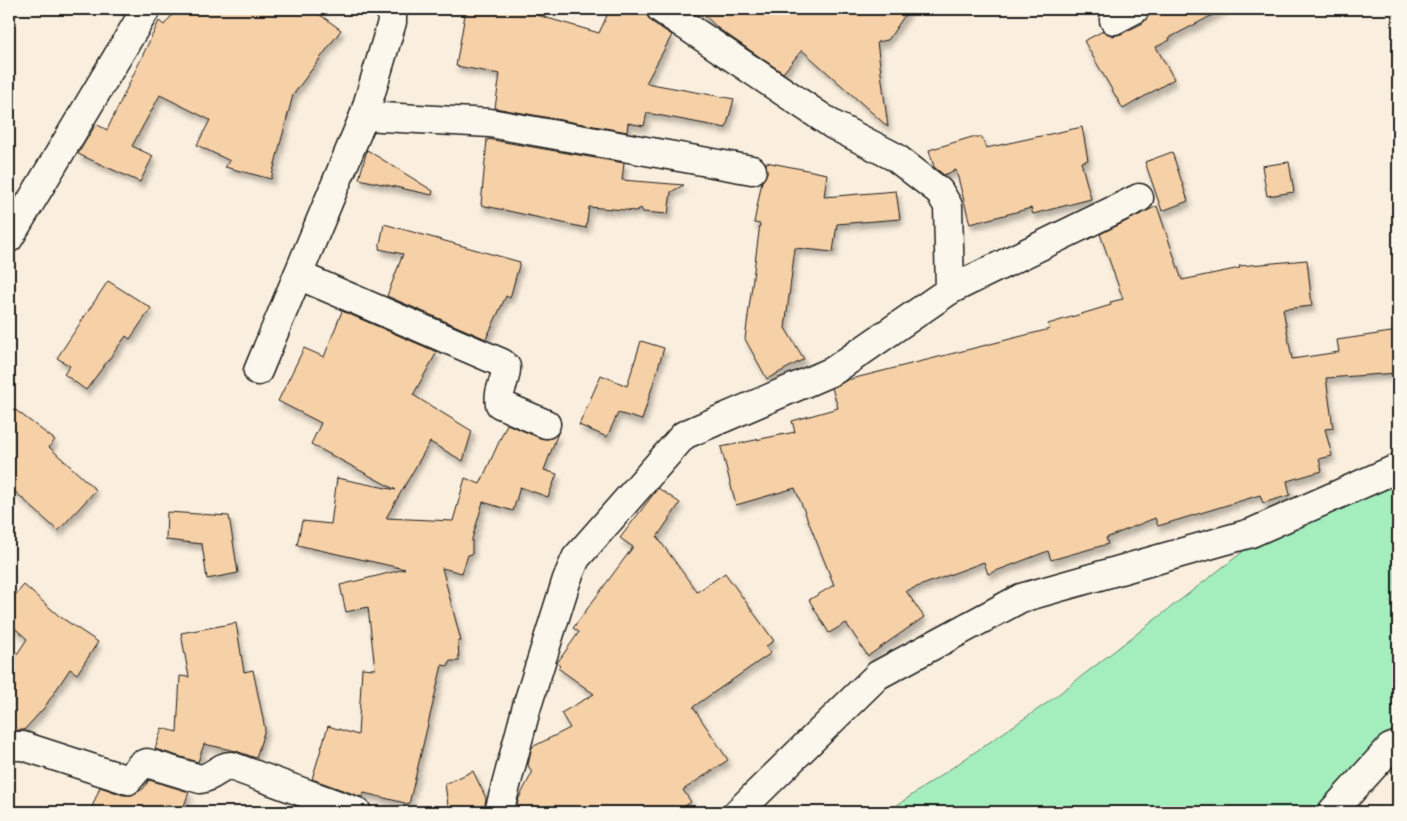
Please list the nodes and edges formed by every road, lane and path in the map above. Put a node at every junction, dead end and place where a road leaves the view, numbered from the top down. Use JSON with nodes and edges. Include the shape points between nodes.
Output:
{"nodes":[{"id":1,"x":146,"y":9,"type":"edge"},
{"id":2,"x":392,"y":9,"type":"edge"},
{"id":3,"x":661,"y":9,"type":"edge"},
{"id":4,"x":364,"y":116,"type":"junction"},
{"id":5,"x":752,"y":170,"type":"dead end"},
{"id":6,"x":1139,"y":198,"type":"dead end"},
{"id":7,"x":9,"y":238,"type":"edge"},
{"id":8,"x":298,"y":275,"type":"junction"},
{"id":9,"x":950,"y":290,"type":"junction"},
{"id":10,"x":258,"y":371,"type":"dead end"},
{"id":11,"x":546,"y":424,"type":"dead end"},
{"id":12,"x":1398,"y":468,"type":"edge"},
{"id":13,"x":1398,"y":745,"type":"edge"},
{"id":14,"x":9,"y":746,"type":"edge"},
{"id":15,"x":358,"y":812,"type":"edge"},
{"id":16,"x":499,"y":812,"type":"edge"},
{"id":17,"x":738,"y":812,"type":"edge"},
{"id":18,"x":1332,"y":812,"type":"edge"}],
"edges":[{"from":1,"to":7,"type":"street"},
{"from":2,"to":4,"type":"street","via":[[392,22]]},
{"from":3,"to":9,"type":"street","via":[[833,126],[895,157],[939,191],[948,206]]},
{"from":4,"to":5,"type":"street","via":[[490,123]]},
{"from":4,"to":8,"type":"street"},
{"from":6,"to":9,"type":"street"},
{"from":8,"to":10,"type":"street"},
{"from":8,"to":11,"type":"street","via":[[502,363],[506,372],[498,398],[500,404]]},
{"from":9,"to":16,"type":"street","via":[[833,371],[684,435],[590,540],[576,558],[567,579],[527,706]]},
{"from":12,"to":17,"type":"street","via":[[1251,532],[1020,598],[878,675]]},
{"from":13,"to":18,"type":"street","via":[[1390,748]]},
{"from":14,"to":15,"type":"street","via":[[23,746],[124,779],[132,778],[140,765],[147,763],[200,779],[209,778],[224,766],[232,766]]}]}
